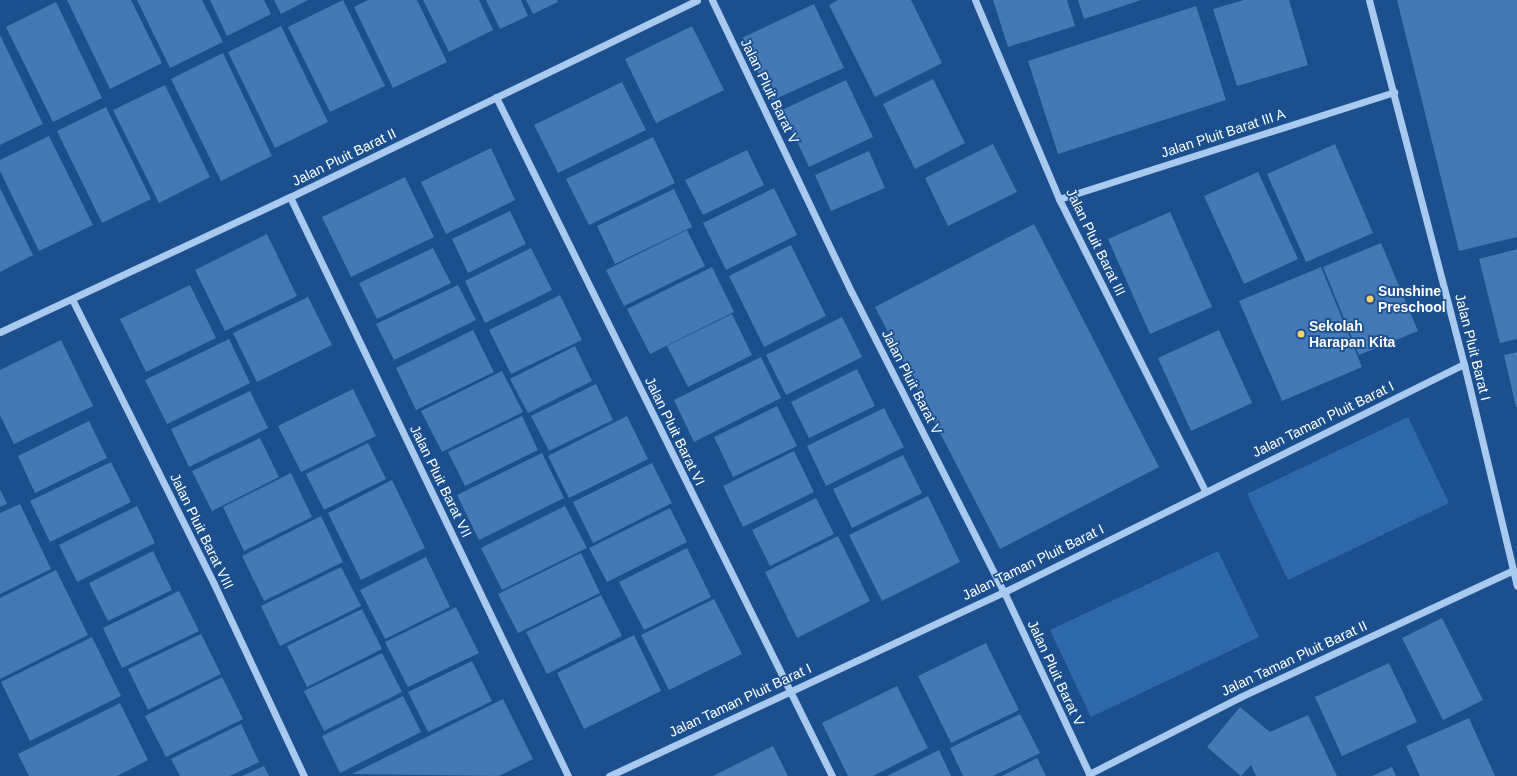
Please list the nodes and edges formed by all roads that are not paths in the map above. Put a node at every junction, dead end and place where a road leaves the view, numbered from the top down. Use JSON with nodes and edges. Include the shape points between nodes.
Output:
{"nodes":[{"id":1,"x":697,"y":0,"type":"edge"},
{"id":2,"x":712,"y":0,"type":"edge"},
{"id":3,"x":975,"y":0,"type":"edge"},
{"id":4,"x":1369,"y":0,"type":"edge"},
{"id":5,"x":1394,"y":92,"type":"junction"},
{"id":6,"x":496,"y":97,"type":"junction"},
{"id":7,"x":290,"y":198,"type":"junction"},
{"id":8,"x":1059,"y":199,"type":"junction"},
{"id":9,"x":72,"y":299,"type":"junction"},
{"id":10,"x":0,"y":332,"type":"edge"},
{"id":11,"x":1464,"y":364,"type":"junction"},
{"id":12,"x":1205,"y":491,"type":"junction"},
{"id":13,"x":1513,"y":570,"type":"junction"},
{"id":14,"x":1517,"y":586,"type":"edge"},
{"id":15,"x":1004,"y":592,"type":"junction"},
{"id":16,"x":788,"y":692,"type":"junction"},
{"id":17,"x":1090,"y":775,"type":"edge"},
{"id":18,"x":304,"y":776,"type":"edge"},
{"id":19,"x":568,"y":776,"type":"edge"},
{"id":20,"x":609,"y":776,"type":"edge"},
{"id":21,"x":832,"y":776,"type":"edge"}],
"edges":[{"from":1,"to":6,"type":"street","name":"Jalan Pluit Barat II"},
{"from":2,"to":15,"type":"street","name":"Jalan Pluit Barat V","via":[[852,293]]},
{"from":3,"to":8,"type":"street","name":"Jalan Pluit Barat III"},
{"from":4,"to":5,"type":"street","name":"Jalan Pluit Barat I"},
{"from":5,"to":8,"type":"street","name":"Jalan Pluit Barat III A"},
{"from":5,"to":11,"type":"street","name":"Jalan Pluit Barat I"},
{"from":6,"to":7,"type":"street","name":"Jalan Pluit Barat II"},
{"from":6,"to":16,"type":"street","name":"Jalan Pluit Barat VI"},
{"from":7,"to":9,"type":"street","name":"Jalan Pluit Barat II"},
{"from":7,"to":19,"type":"street","name":"Jalan Pluit Barat VII"},
{"from":8,"to":12,"type":"street","name":"Jalan Pluit Barat III"},
{"from":9,"to":10,"type":"street","name":"Jalan Pluit Barat II"},
{"from":9,"to":18,"type":"street","name":"Jalan Pluit Barat VIII","via":[[214,584]]},
{"from":11,"to":12,"type":"street","name":"Jalan Taman Pluit Barat I"},
{"from":11,"to":13,"type":"street","name":"Jalan Pluit Barat I"},
{"from":12,"to":15,"type":"street","name":"Jalan Taman Pluit Barat I"},
{"from":13,"to":14,"type":"street","name":"Jalan Pluit Barat I"},
{"from":13,"to":17,"type":"street","name":"Jalan Taman Pluit Barat II","via":[[1240,697]]},
{"from":15,"to":16,"type":"street","name":"Jalan Taman Pluit Barat I"},
{"from":15,"to":17,"type":"street","name":"Jalan Pluit Barat V"},
{"from":16,"to":20,"type":"street","name":"Jalan Taman Pluit Barat I"},
{"from":16,"to":21,"type":"street","name":"Jalan Pluit Barat VI"}]}
